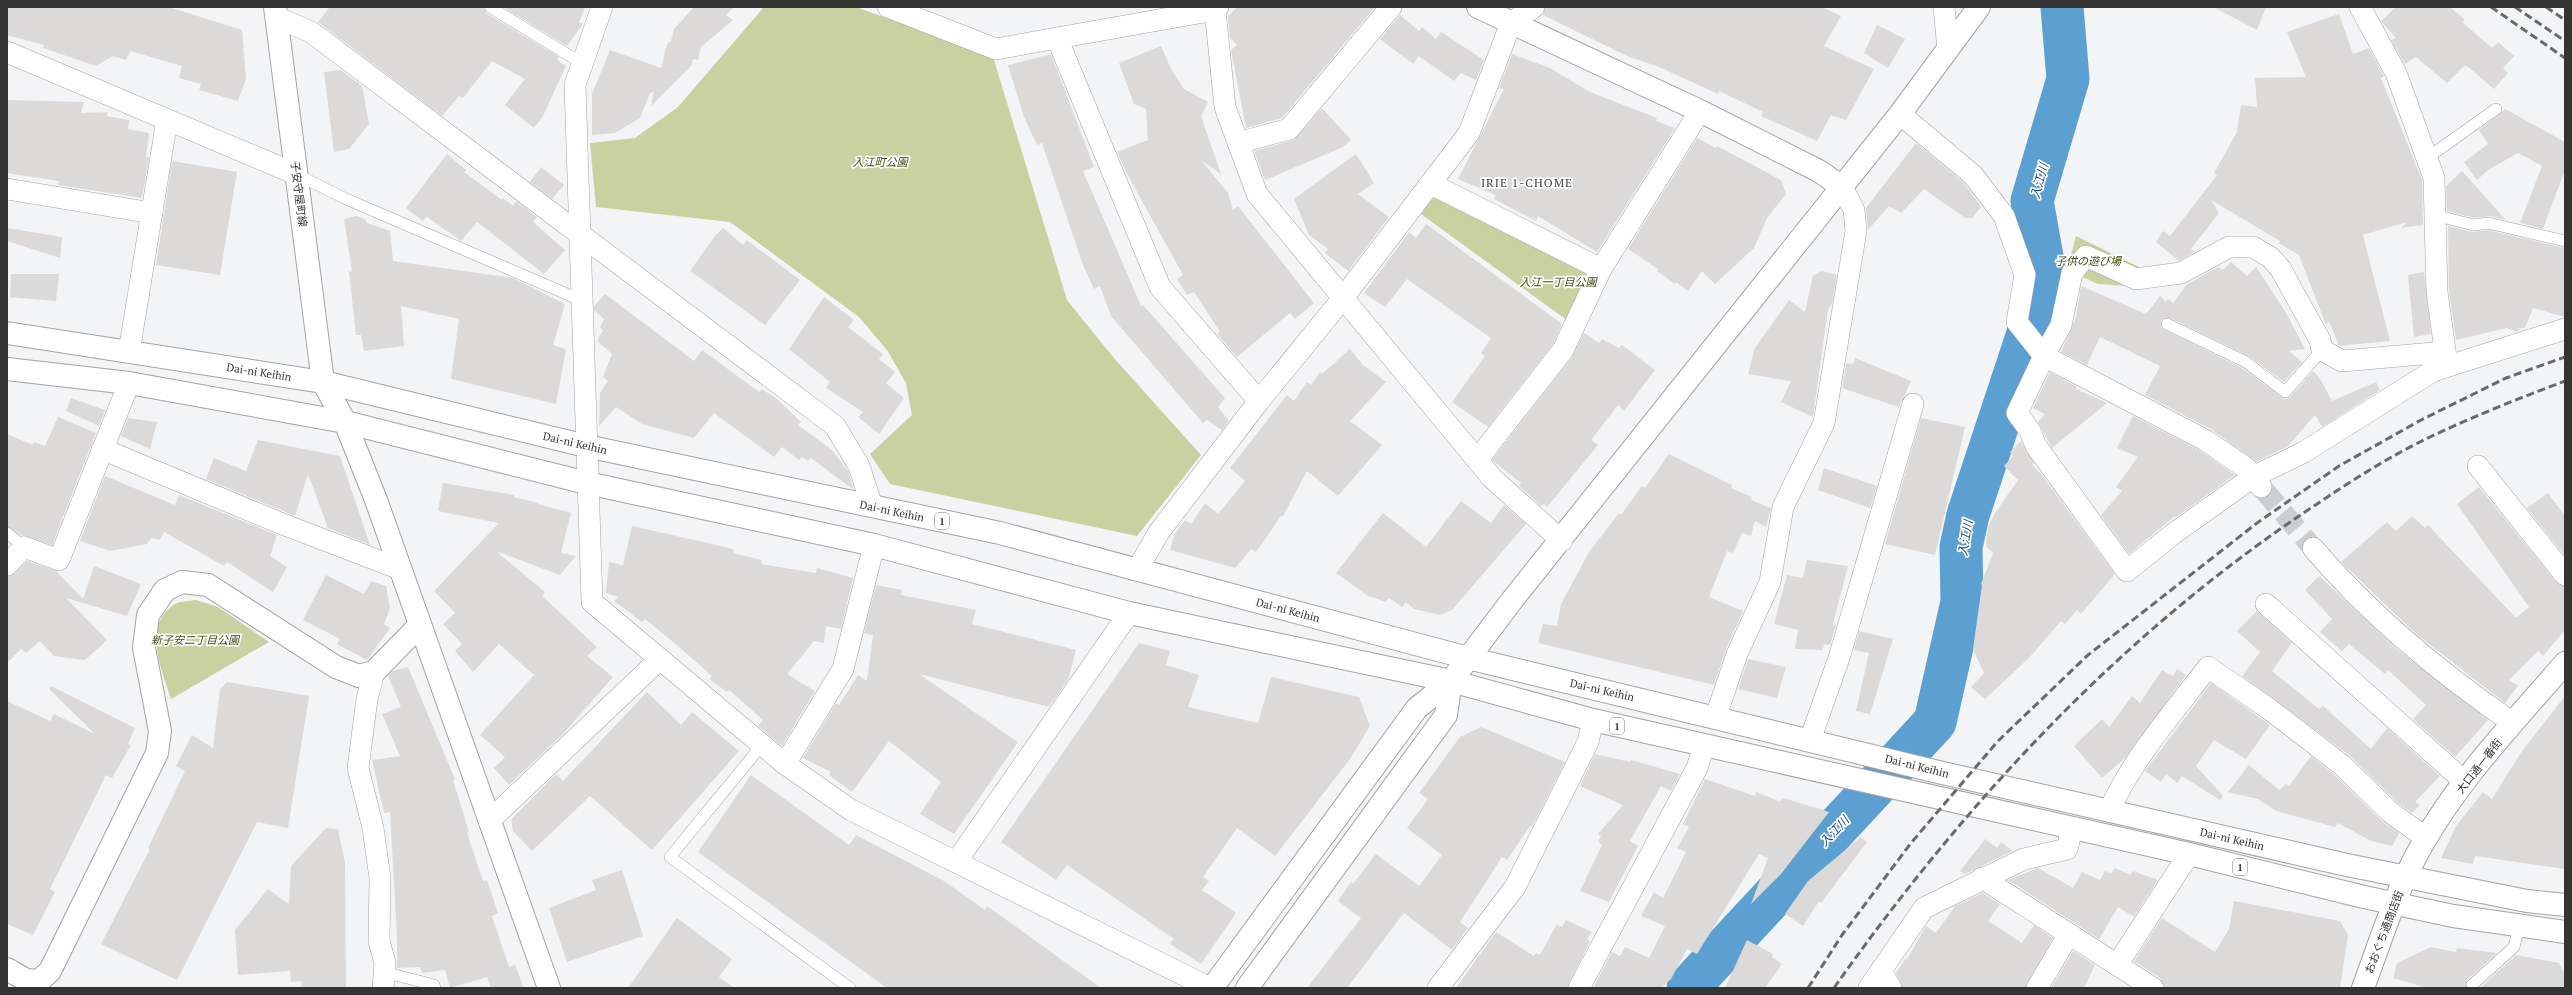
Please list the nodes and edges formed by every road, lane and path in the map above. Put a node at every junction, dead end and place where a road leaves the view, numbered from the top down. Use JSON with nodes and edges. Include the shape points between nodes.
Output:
{"nodes":[{"id":1,"x":490,"y":7,"type":"edge"},
{"id":2,"x":602,"y":7,"type":"edge"},
{"id":3,"x":888,"y":7,"type":"edge"},
{"id":4,"x":1391,"y":7,"type":"edge"},
{"id":5,"x":1478,"y":7,"type":"edge"},
{"id":6,"x":1534,"y":7,"type":"edge"},
{"id":7,"x":1944,"y":7,"type":"edge"},
{"id":8,"x":1979,"y":7,"type":"edge"},
{"id":9,"x":2360,"y":7,"type":"edge"},
{"id":10,"x":1217,"y":8,"type":"edge"},
{"id":11,"x":272,"y":10,"type":"edge"},
{"id":12,"x":1511,"y":23,"type":"junction"},
{"id":13,"x":1057,"y":38,"type":"junction"},
{"id":14,"x":1948,"y":50,"type":"junction"},
{"id":15,"x":7,"y":52,"type":"edge"},
{"id":16,"x":583,"y":64,"type":"junction"},
{"id":17,"x":2496,"y":109,"type":"dead end"},
{"id":18,"x":1700,"y":111,"type":"junction"},
{"id":19,"x":1900,"y":114,"type":"junction"},
{"id":20,"x":167,"y":120,"type":"junction"},
{"id":21,"x":1238,"y":143,"type":"junction"},
{"id":22,"x":2427,"y":158,"type":"junction"},
{"id":23,"x":296,"y":174,"type":"junction"},
{"id":24,"x":1431,"y":184,"type":"junction"},
{"id":25,"x":1842,"y":187,"type":"junction"},
{"id":26,"x":7,"y":189,"type":"edge"},
{"id":27,"x":152,"y":213,"type":"junction"},
{"id":28,"x":2434,"y":216,"type":"junction"},
{"id":29,"x":582,"y":238,"type":"junction"},
{"id":30,"x":2565,"y":241,"type":"edge"},
{"id":31,"x":1601,"y":269,"type":"junction"},
{"id":32,"x":1344,"y":298,"type":"junction"},
{"id":33,"x":583,"y":301,"type":"junction"},
{"id":34,"x":2167,"y":324,"type":"dead end"},
{"id":35,"x":2565,"y":329,"type":"edge"},
{"id":36,"x":7,"y":333,"type":"edge"},
{"id":37,"x":2322,"y":350,"type":"junction"},
{"id":38,"x":129,"y":352,"type":"junction"},
{"id":39,"x":2044,"y":356,"type":"junction"},
{"id":40,"x":2446,"y":359,"type":"junction"},
{"id":41,"x":7,"y":369,"type":"edge"},
{"id":42,"x":323,"y":382,"type":"junction"},
{"id":43,"x":129,"y":383,"type":"junction"},
{"id":44,"x":1259,"y":401,"type":"junction"},
{"id":45,"x":1913,"y":404,"type":"dead end"},
{"id":46,"x":345,"y":422,"type":"junction"},
{"id":47,"x":586,"y":446,"type":"junction"},
{"id":48,"x":102,"y":449,"type":"junction"},
{"id":49,"x":1477,"y":460,"type":"junction"},
{"id":50,"x":2478,"y":466,"type":"dead end"},
{"id":51,"x":587,"y":483,"type":"junction"},
{"id":52,"x":2258,"y":483,"type":"junction"},
{"id":53,"x":872,"y":506,"type":"junction"},
{"id":54,"x":7,"y":533,"type":"edge"},
{"id":55,"x":1562,"y":541,"type":"junction"},
{"id":56,"x":874,"y":545,"type":"junction"},
{"id":57,"x":24,"y":547,"type":"junction"},
{"id":58,"x":2313,"y":548,"type":"tunnel mouth"},
{"id":59,"x":7,"y":565,"type":"edge"},
{"id":60,"x":400,"y":569,"type":"junction"},
{"id":61,"x":1137,"y":570,"type":"junction"},
{"id":62,"x":2565,"y":575,"type":"edge"},
{"id":63,"x":2266,"y":604,"type":"dead end"},
{"id":64,"x":1129,"y":613,"type":"junction"},
{"id":65,"x":420,"y":625,"type":"junction"},
{"id":66,"x":1468,"y":658,"type":"junction"},
{"id":67,"x":660,"y":659,"type":"junction"},
{"id":68,"x":2565,"y":663,"type":"edge"},
{"id":69,"x":374,"y":672,"type":"junction"},
{"id":70,"x":1452,"y":681,"type":"junction"},
{"id":71,"x":1716,"y":716,"type":"junction"},
{"id":72,"x":1594,"y":720,"type":"junction"},
{"id":73,"x":2513,"y":723,"type":"junction"},
{"id":74,"x":1810,"y":740,"type":"junction"},
{"id":75,"x":762,"y":745,"type":"junction"},
{"id":76,"x":1704,"y":745,"type":"junction"},
{"id":77,"x":785,"y":764,"type":"junction"},
{"id":78,"x":2465,"y":782,"type":"junction"},
{"id":79,"x":2109,"y":811,"type":"junction"},
{"id":80,"x":489,"y":821,"type":"junction"},
{"id":81,"x":2072,"y":828,"type":"junction"},
{"id":82,"x":2426,"y":838,"type":"junction"},
{"id":83,"x":2189,"y":854,"type":"junction"},
{"id":84,"x":956,"y":862,"type":"junction"},
{"id":85,"x":2405,"y":877,"type":"junction"},
{"id":86,"x":1982,"y":878,"type":"junction"},
{"id":87,"x":2394,"y":903,"type":"junction"},
{"id":88,"x":2565,"y":905,"type":"edge"},
{"id":89,"x":2519,"y":927,"type":"junction"},
{"id":90,"x":2565,"y":932,"type":"edge"},
{"id":91,"x":2069,"y":934,"type":"junction"},
{"id":92,"x":2117,"y":965,"type":"junction"},
{"id":93,"x":7,"y":969,"type":"edge"},
{"id":94,"x":1886,"y":979,"type":"edge"},
{"id":95,"x":384,"y":980,"type":"edge"},
{"id":96,"x":435,"y":988,"type":"edge"},
{"id":97,"x":549,"y":988,"type":"edge"},
{"id":98,"x":850,"y":988,"type":"edge"},
{"id":99,"x":1211,"y":988,"type":"edge"},
{"id":100,"x":1247,"y":988,"type":"edge"},
{"id":101,"x":1438,"y":988,"type":"edge"},
{"id":102,"x":1579,"y":988,"type":"edge"},
{"id":103,"x":1869,"y":988,"type":"edge"},
{"id":104,"x":2037,"y":988,"type":"edge"},
{"id":105,"x":2153,"y":988,"type":"edge"},
{"id":106,"x":2362,"y":988,"type":"edge"},
{"id":107,"x":2473,"y":988,"type":"edge"}],
"edges":[{"from":1,"to":16,"type":"lane"},
{"from":2,"to":16,"type":"street"},
{"from":3,"to":13,"type":"street","via":[[996,49]]},
{"from":4,"to":21,"type":"street","via":[[1289,129]]},
{"from":5,"to":12,"type":"main road"},
{"from":6,"to":12,"type":"street"},
{"from":7,"to":14,"type":"street"},
{"from":8,"to":14,"type":"main road"},
{"from":9,"to":22,"type":"street","via":[[2396,73]]},
{"from":10,"to":13,"type":"street"},
{"from":10,"to":21,"type":"street","via":[[1225,107]]},
{"from":11,"to":23,"type":"main road","name":"子安守屋町線"},
{"from":11,"to":29,"type":"street","via":[[311,32]]},
{"from":12,"to":18,"type":"main road"},
{"from":12,"to":24,"type":"street","via":[[1470,133]]},
{"from":13,"to":44,"type":"street","via":[[1160,287]]},
{"from":14,"to":19,"type":"main road"},
{"from":15,"to":20,"type":"street"},
{"from":16,"to":29,"type":"street","via":[[576,85]]},
{"from":17,"to":22,"type":"lane"},
{"from":18,"to":25,"type":"main road","via":[[1819,171]]},
{"from":18,"to":31,"type":"street"},
{"from":19,"to":25,"type":"main road"},
{"from":19,"to":39,"type":"street","via":[[1973,174],[2004,216],[2025,275],[2017,322]]},
{"from":20,"to":23,"type":"street"},
{"from":20,"to":27,"type":"street"},
{"from":21,"to":32,"type":"street","via":[[1257,194]]},
{"from":22,"to":28,"type":"street","via":[[2434,178]]},
{"from":23,"to":33,"type":"lane","via":[[344,198]]},
{"from":23,"to":42,"type":"main road","name":"子安守屋町線"},
{"from":24,"to":31,"type":"street"},
{"from":24,"to":32,"type":"street"},
{"from":25,"to":55,"type":"main road"},
{"from":25,"to":71,"type":"street","via":[[1854,210],[1856,232],[1824,423],[1783,507],[1770,582],[1737,654]]},
{"from":26,"to":27,"type":"street"},
{"from":27,"to":38,"type":"street"},
{"from":28,"to":30,"type":"lane","via":[[2474,225],[2488,223]]},
{"from":28,"to":40,"type":"street","via":[[2436,292]]},
{"from":29,"to":33,"type":"street"},
{"from":29,"to":53,"type":"street","via":[[835,426],[859,466]]},
{"from":31,"to":49,"type":"street","via":[[1563,350]]},
{"from":32,"to":44,"type":"street"},
{"from":32,"to":49,"type":"street"},
{"from":33,"to":47,"type":"street"},
{"from":34,"to":37,"type":"lane","via":[[2246,362],[2285,392]]},
{"from":35,"to":40,"type":"street"},
{"from":36,"to":38,"type":"main road","name":"Dai-ni Keihin","number":"1"},
{"from":37,"to":39,"type":"street","via":[[2320,340],[2280,268],[2270,257],[2253,247],[2230,247],[2181,273],[2136,279],[2086,256],[2072,273],[2061,325]]},
{"from":37,"to":40,"type":"street","via":[[2342,361]]},
{"from":38,"to":42,"type":"main road","name":"Dai-ni Keihin","number":"1"},
{"from":39,"to":52,"type":"street","via":[[2205,440],[2246,468]]},
{"from":39,"to":52,"type":"street","via":[[2017,413],[2030,431],[2036,446],[2127,571],[2173,534]]},
{"from":40,"to":52,"type":"street","via":[[2433,371]]},
{"from":41,"to":43,"type":"main road","number":"1"},
{"from":42,"to":46,"type":"main road"},
{"from":42,"to":47,"type":"main road","name":"Dai-ni Keihin","number":"1"},
{"from":43,"to":46,"type":"main road","number":"1"},
{"from":43,"to":48,"type":"street"},
{"from":44,"to":61,"type":"street","via":[[1159,532]]},
{"from":45,"to":74,"type":"street","via":[[1839,658]]},
{"from":46,"to":51,"type":"main road","number":"1"},
{"from":46,"to":60,"type":"main road"},
{"from":47,"to":51,"type":"street"},
{"from":47,"to":53,"type":"main road","name":"Dai-ni Keihin","number":"1"},
{"from":48,"to":57,"type":"street","via":[[59,560]]},
{"from":48,"to":60,"type":"street","via":[[280,523]]},
{"from":49,"to":55,"type":"street","via":[[1492,478]]},
{"from":50,"to":62,"type":"street"},
{"from":51,"to":56,"type":"main road","number":"1"},
{"from":51,"to":67,"type":"street","via":[[592,602]]},
{"from":53,"to":61,"type":"main road","name":"Dai-ni Keihin","number":"1","via":[[1000,533]]},
{"from":54,"to":57,"type":"lane"},
{"from":55,"to":66,"type":"main road"},
{"from":56,"to":64,"type":"main road","number":"1"},
{"from":56,"to":77,"type":"street","via":[[843,669]]},
{"from":57,"to":59,"type":"street"},
{"from":58,"to":73,"type":"street","via":[[2388,625],[2444,673]]},
{"from":60,"to":65,"type":"main road"},
{"from":61,"to":66,"type":"main road","name":"Dai-ni Keihin","number":"1"},
{"from":63,"to":78,"type":"street"},
{"from":64,"to":70,"type":"main road","number":"1"},
{"from":64,"to":84,"type":"street"},
{"from":65,"to":69,"type":"main road"},
{"from":65,"to":80,"type":"main road"},
{"from":66,"to":70,"type":"main road"},
{"from":66,"to":71,"type":"main road","name":"Dai-ni Keihin","number":"1"},
{"from":67,"to":75,"type":"street"},
{"from":67,"to":80,"type":"street"},
{"from":68,"to":73,"type":"main road","name":"大口通一番街"},
{"from":69,"to":93,"type":"main road","via":[[358,676],[336,666],[208,585],[182,582],[165,590],[148,615],[144,648],[160,731],[157,753],[50,971],[39,981],[26,980]]},
{"from":69,"to":95,"type":"street","via":[[367,699],[358,768],[373,828],[380,878],[380,941],[385,963]]},
{"from":70,"to":72,"type":"main road","number":"1"},
{"from":70,"to":99,"type":"main road","via":[[1417,708]]},
{"from":70,"to":100,"type":"main road","via":[[1446,715]]},
{"from":71,"to":74,"type":"main road","name":"Dai-ni Keihin","number":"1"},
{"from":72,"to":76,"type":"main road","number":"1"},
{"from":72,"to":101,"type":"street","via":[[1588,742],[1515,886]]},
{"from":73,"to":78,"type":"main road","name":"大口通一番街"},
{"from":74,"to":79,"type":"main road","name":"Dai-ni Keihin","number":"1"},
{"from":75,"to":77,"type":"street"},
{"from":75,"to":98,"type":"lane","via":[[670,857]]},
{"from":76,"to":81,"type":"main road","number":"1"},
{"from":76,"to":102,"type":"street","via":[[1697,768]]},
{"from":77,"to":84,"type":"street","via":[[851,810]]},
{"from":78,"to":82,"type":"main road","name":"大口通一番街"},
{"from":79,"to":82,"type":"street","via":[[2142,754],[2208,667],[2269,709],[2336,761],[2390,812]]},
{"from":79,"to":85,"type":"main road","name":"Dai-ni Keihin","number":"1"},
{"from":80,"to":97,"type":"main road"},
{"from":81,"to":83,"type":"main road","number":"1"},
{"from":81,"to":86,"type":"street","via":[[2067,849],[2024,859]]},
{"from":82,"to":85,"type":"main road","name":"大口通一番街"},
{"from":83,"to":87,"type":"main road","number":"1"},
{"from":83,"to":92,"type":"street"},
{"from":84,"to":99,"type":"street"},
{"from":85,"to":87,"type":"main road","name":"おおぐち通商店街"},
{"from":85,"to":88,"type":"main road","name":"Dai-ni Keihin","number":"1","via":[[2527,901]]},
{"from":86,"to":91,"type":"street"},
{"from":86,"to":94,"type":"street","via":[[1924,908]]},
{"from":87,"to":89,"type":"main road","number":"1"},
{"from":87,"to":106,"type":"main road","name":"おおぐち通商店街"},
{"from":89,"to":90,"type":"main road","number":"1"},
{"from":89,"to":107,"type":"lane","via":[[2514,947],[2472,985]]},
{"from":91,"to":92,"type":"street"},
{"from":91,"to":104,"type":"street"},
{"from":92,"to":105,"type":"street"},
{"from":94,"to":103,"type":"street"},
{"from":95,"to":96,"type":"lane","via":[[434,985]]}]}
